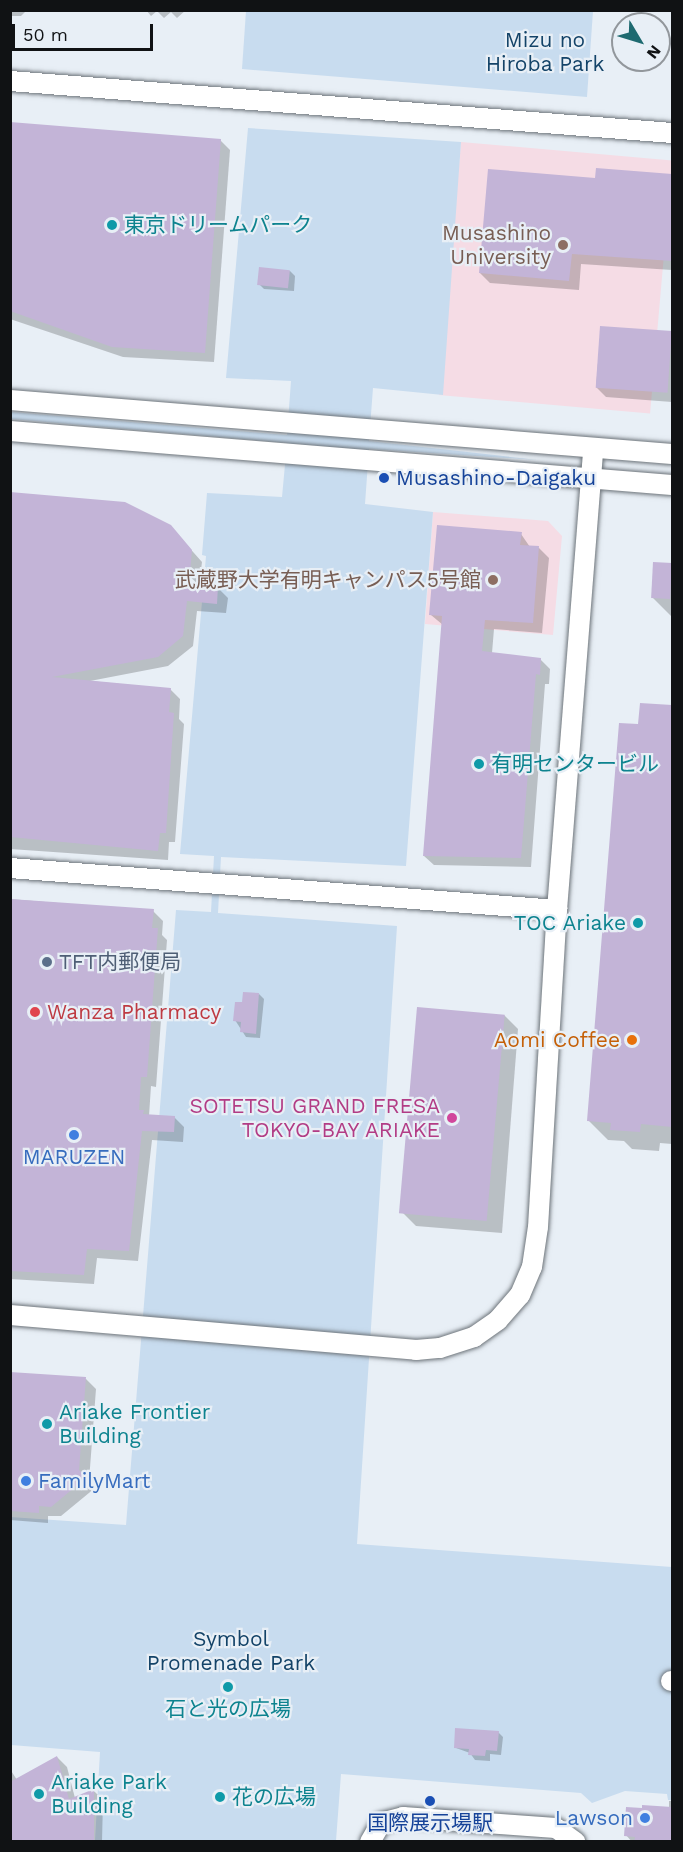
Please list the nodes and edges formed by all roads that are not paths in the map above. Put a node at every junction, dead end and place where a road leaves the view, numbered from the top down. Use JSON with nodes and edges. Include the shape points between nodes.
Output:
{"nodes":[{"id":1,"x":10,"y":81,"type":"edge"},
{"id":2,"x":672,"y":133,"type":"edge"},
{"id":3,"x":10,"y":400,"type":"edge"},
{"id":4,"x":10,"y":431,"type":"edge"},
{"id":5,"x":593,"y":448,"type":"junction"},
{"id":6,"x":672,"y":454,"type":"edge"},
{"id":7,"x":591,"y":478,"type":"junction"},
{"id":8,"x":672,"y":485,"type":"edge"},
{"id":9,"x":10,"y":868,"type":"edge"},
{"id":10,"x":557,"y":910,"type":"junction"},
{"id":11,"x":10,"y":1315,"type":"edge"},
{"id":12,"x":370,"y":1842,"type":"edge"},
{"id":13,"x":575,"y":1842,"type":"edge"}],
"edges":[{"from":1,"to":2,"type":"street"},
{"from":3,"to":5,"type":"street"},
{"from":4,"to":7,"type":"street"},
{"from":5,"to":6,"type":"street"},
{"from":5,"to":7,"type":"street"},
{"from":7,"to":8,"type":"street"},
{"from":7,"to":10,"type":"street"},
{"from":9,"to":10,"type":"street"},
{"from":10,"to":11,"type":"street","via":[[535,1253],[520,1295],[484,1331],[440,1348],[416,1350]]},
{"from":12,"to":13,"type":"street","via":[[381,1823],[403,1817],[556,1828]]}]}
